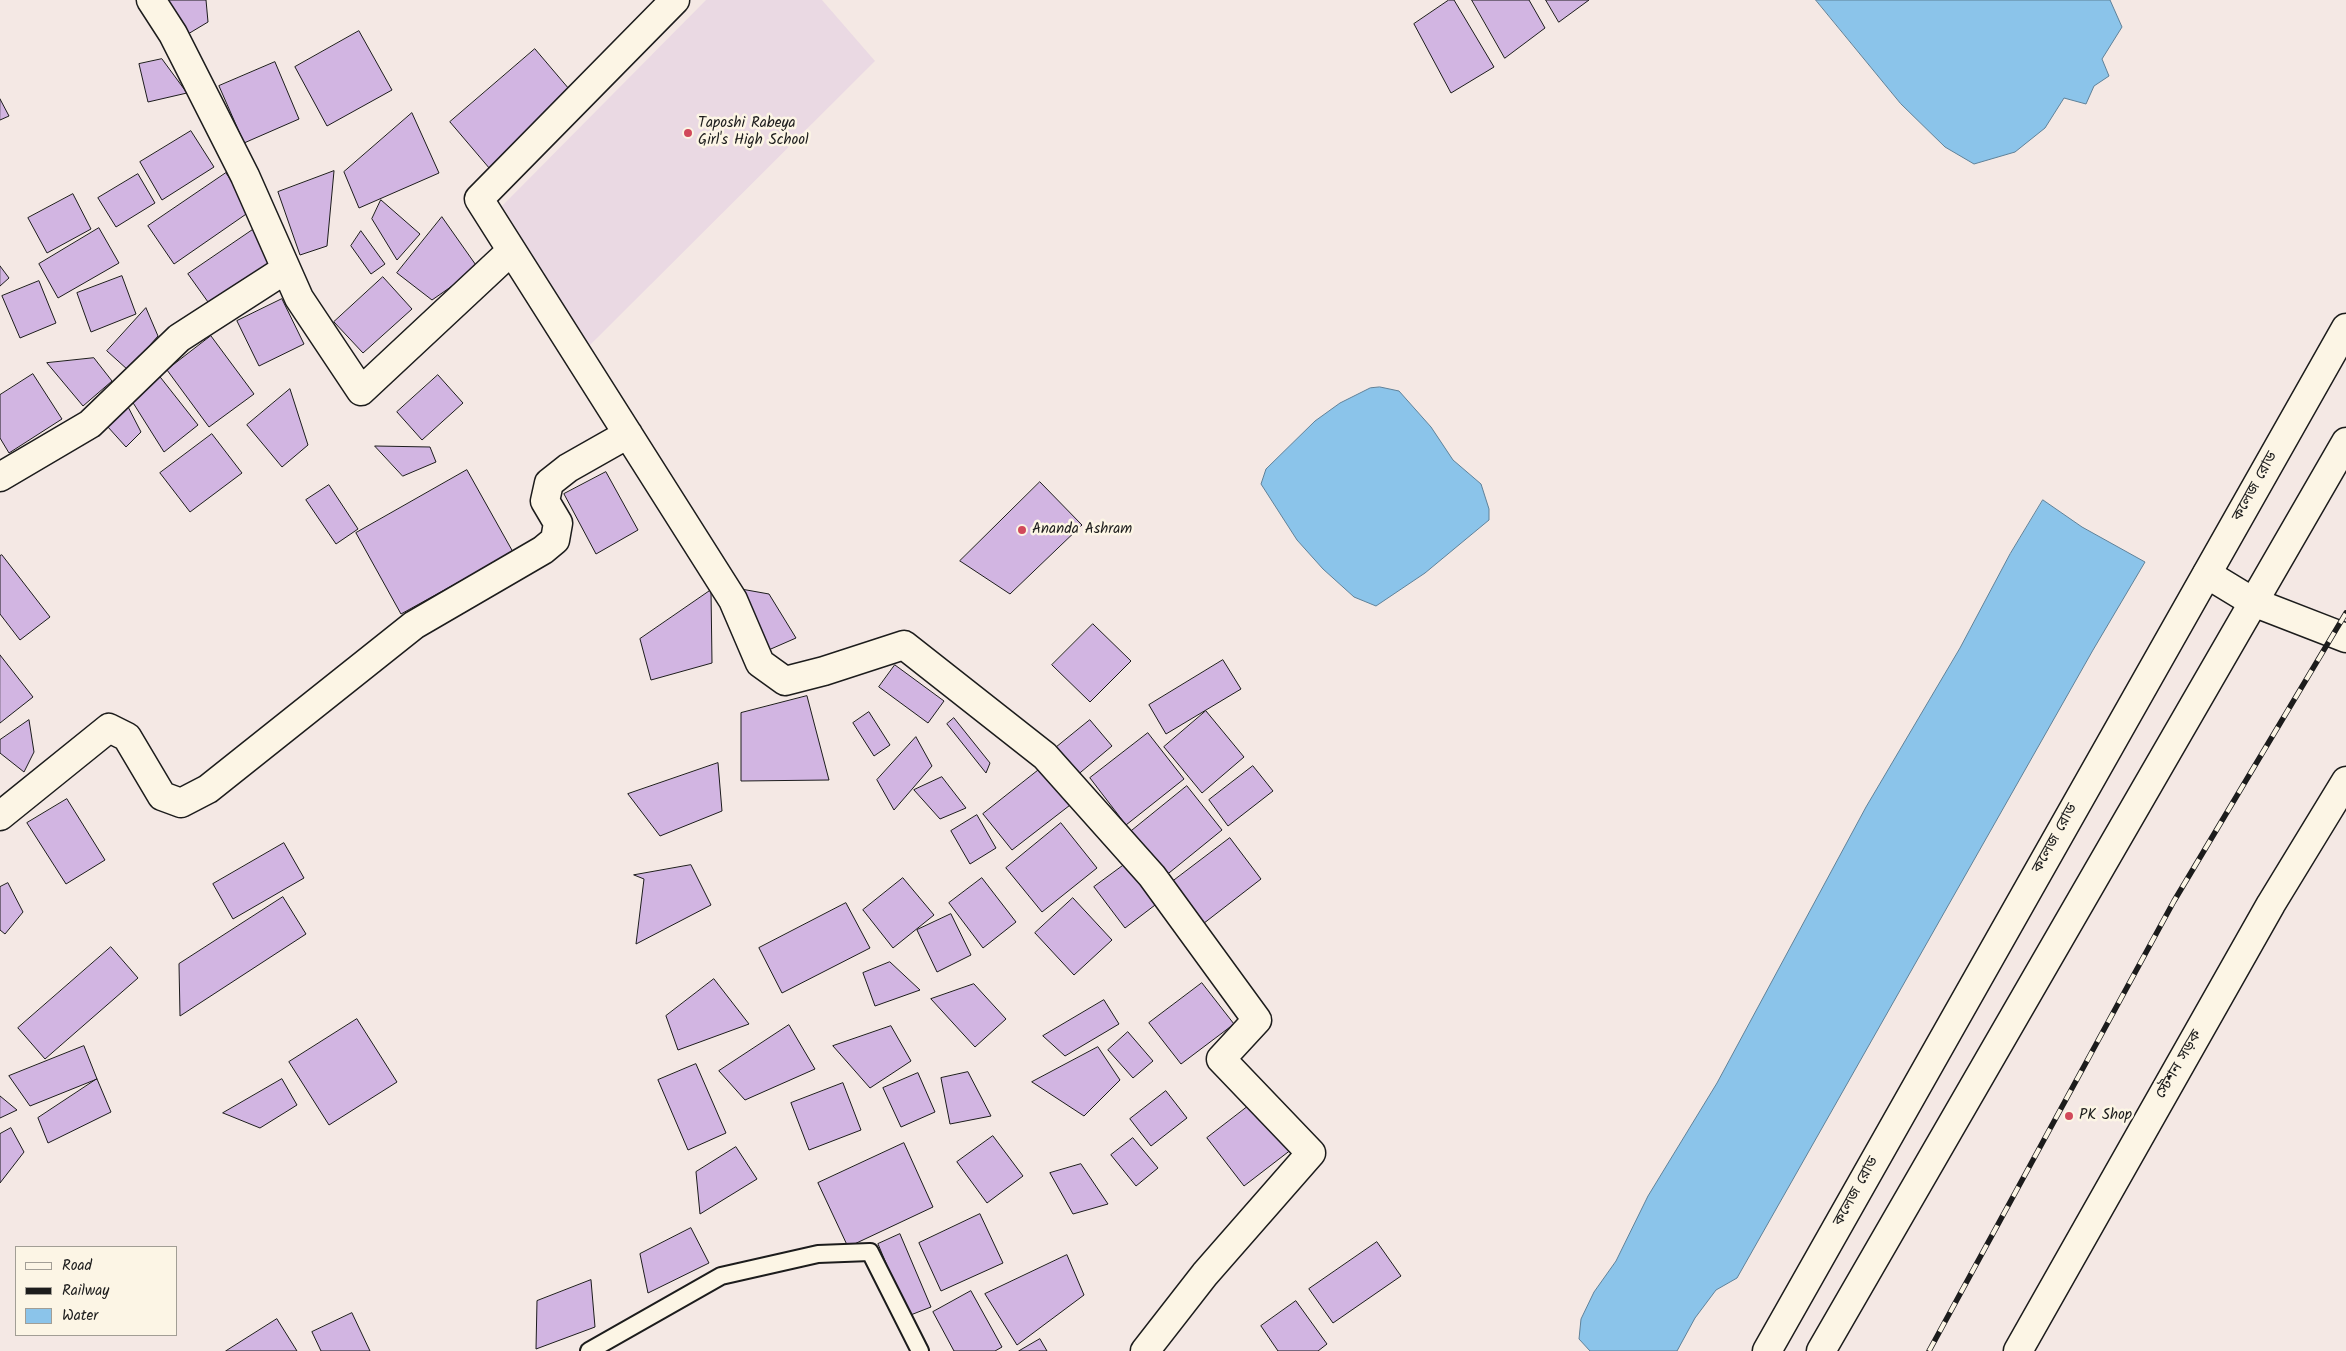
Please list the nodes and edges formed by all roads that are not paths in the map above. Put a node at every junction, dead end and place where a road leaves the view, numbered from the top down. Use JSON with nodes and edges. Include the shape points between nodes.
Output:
{"nodes":[{"id":1,"x":152,"y":0,"type":"edge"},
{"id":2,"x":675,"y":0,"type":"edge"},
{"id":3,"x":511,"y":251,"type":"junction"},
{"id":4,"x":286,"y":269,"type":"junction"},
{"id":5,"x":2346,"y":328,"type":"edge"},
{"id":6,"x":628,"y":434,"type":"junction"},
{"id":7,"x":2346,"y":442,"type":"edge"},
{"id":8,"x":0,"y":477,"type":"edge"},
{"id":9,"x":2207,"y":574,"type":"junction"},
{"id":10,"x":2253,"y":602,"type":"junction"},
{"id":11,"x":2346,"y":638,"type":"edge"},
{"id":12,"x":2346,"y":781,"type":"edge"},
{"id":13,"x":0,"y":816,"type":"edge"},
{"id":14,"x":589,"y":1351,"type":"edge"},
{"id":15,"x":920,"y":1351,"type":"edge"},
{"id":16,"x":1145,"y":1351,"type":"edge"},
{"id":17,"x":1767,"y":1351,"type":"edge"},
{"id":18,"x":1821,"y":1351,"type":"edge"},
{"id":19,"x":2018,"y":1351,"type":"edge"}],
"edges":[{"from":1,"to":4,"type":"main road","via":[[173,34],[245,176]]},
{"from":2,"to":3,"type":"main road","via":[[479,199]]},
{"from":3,"to":4,"type":"main road","via":[[361,391],[299,298]]},
{"from":3,"to":6,"type":"main road"},
{"from":4,"to":8,"type":"main road","via":[[179,338],[90,424]]},
{"from":5,"to":9,"type":"main road","name":"কলেজ রোড"},
{"from":6,"to":13,"type":"main road","via":[[568,468],[549,483],[546,502],[558,522],[555,540],[414,625],[208,789],[182,803],[162,796],[126,737],[109,728]]},
{"from":6,"to":16,"type":"main road","via":[[733,600],[760,663],[785,681],[904,645],[1045,756],[1152,876],[1258,1020],[1221,1059],[1311,1154],[1205,1274]]},
{"from":7,"to":10,"type":"main road"},
{"from":9,"to":10,"type":"main road"},
{"from":9,"to":17,"type":"main road","name":"কলেজ রোড"},
{"from":10,"to":11,"type":"main road"},
{"from":10,"to":18,"type":"main road"},
{"from":12,"to":19,"type":"main road","name":"স্টেশন সড়ক","via":[[2271,904]]},
{"from":14,"to":15,"type":"lane","via":[[721,1276],[818,1254],[870,1252]]}]}
